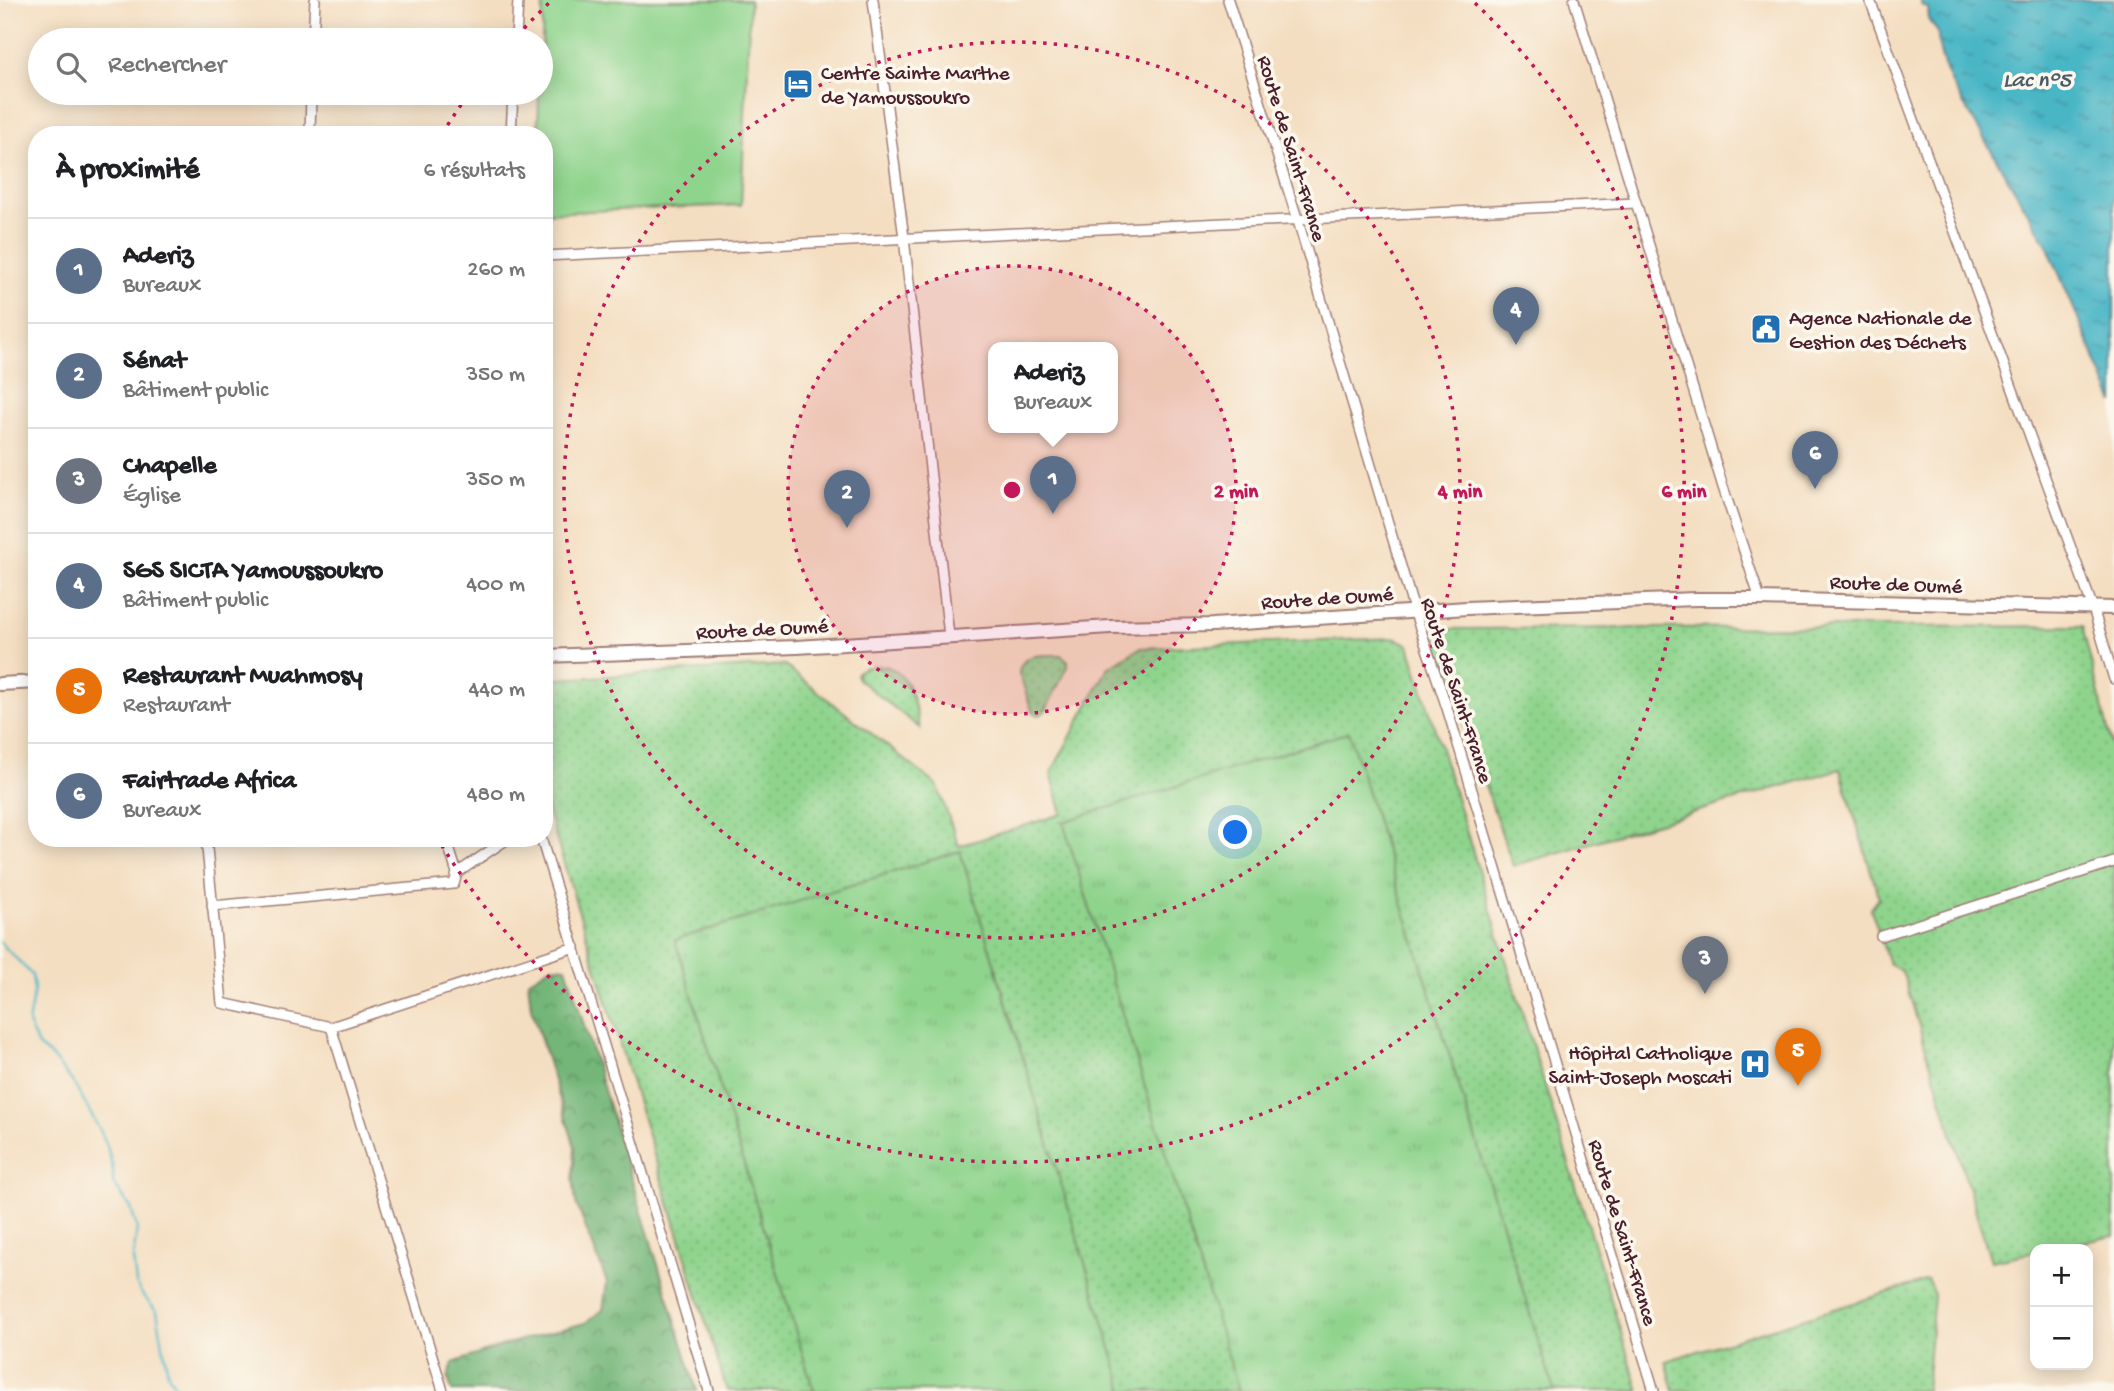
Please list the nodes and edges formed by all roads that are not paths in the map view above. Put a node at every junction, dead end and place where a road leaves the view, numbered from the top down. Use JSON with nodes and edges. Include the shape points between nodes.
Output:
{"nodes":[{"id":1,"x":314,"y":0,"type":"edge"},
{"id":2,"x":518,"y":0,"type":"edge"},
{"id":3,"x":873,"y":0,"type":"edge"},
{"id":4,"x":1228,"y":0,"type":"edge"},
{"id":5,"x":1574,"y":0,"type":"edge"},
{"id":6,"x":1870,"y":0,"type":"edge"},
{"id":7,"x":313,"y":28,"type":"edge"},
{"id":8,"x":517,"y":28,"type":"edge"},
{"id":9,"x":311,"y":105,"type":"edge"},
{"id":10,"x":512,"y":105,"type":"edge"},
{"id":11,"x":310,"y":126,"type":"edge"},
{"id":12,"x":511,"y":126,"type":"edge"},
{"id":13,"x":1636,"y":203,"type":"junction"},
{"id":14,"x":1298,"y":221,"type":"junction"},
{"id":15,"x":904,"y":238,"type":"junction"},
{"id":16,"x":553,"y":256,"type":"edge"},
{"id":17,"x":1760,"y":599,"type":"junction"},
{"id":18,"x":2093,"y":608,"type":"junction"},
{"id":19,"x":2114,"y":608,"type":"edge"},
{"id":20,"x":1414,"y":610,"type":"junction"},
{"id":21,"x":949,"y":636,"type":"junction"},
{"id":22,"x":553,"y":656,"type":"edge"},
{"id":23,"x":2114,"y":679,"type":"edge"},
{"id":24,"x":28,"y":682,"type":"edge"},
{"id":25,"x":0,"y":684,"type":"edge"},
{"id":26,"x":207,"y":847,"type":"edge"},
{"id":27,"x":449,"y":847,"type":"edge"},
{"id":28,"x":496,"y":847,"type":"edge"},
{"id":29,"x":544,"y":847,"type":"edge"},
{"id":30,"x":2114,"y":862,"type":"edge"},
{"id":31,"x":457,"y":873,"type":"junction"},
{"id":32,"x":212,"y":906,"type":"junction"},
{"id":33,"x":1881,"y":936,"type":"dead end"},
{"id":34,"x":575,"y":947,"type":"junction"},
{"id":35,"x":331,"y":1027,"type":"junction"},
{"id":36,"x":443,"y":1391,"type":"edge"},
{"id":37,"x":709,"y":1391,"type":"edge"},
{"id":38,"x":1654,"y":1391,"type":"edge"}],
"edges":[{"from":1,"to":7,"type":"street"},
{"from":2,"to":8,"type":"street"},
{"from":3,"to":15,"type":"street"},
{"from":4,"to":14,"type":"street","name":"Route de Saint-France"},
{"from":5,"to":13,"type":"street"},
{"from":6,"to":18,"type":"street"},
{"from":9,"to":11,"type":"street"},
{"from":10,"to":12,"type":"street"},
{"from":13,"to":14,"type":"street"},
{"from":13,"to":17,"type":"street"},
{"from":14,"to":15,"type":"street"},
{"from":14,"to":20,"type":"street","name":"Route de Saint-France"},
{"from":15,"to":16,"type":"street"},
{"from":15,"to":21,"type":"street"},
{"from":17,"to":18,"type":"main road","name":"Route de Oumé"},
{"from":17,"to":20,"type":"main road","name":"Route de Oumé"},
{"from":18,"to":19,"type":"main road","name":"Route de Oumé"},
{"from":18,"to":23,"type":"street"},
{"from":20,"to":21,"type":"main road","name":"Route de Oumé","via":[[1213,625]]},
{"from":20,"to":38,"type":"street","name":"Route de Saint-France"},
{"from":21,"to":22,"type":"main road","name":"Route de Oumé"},
{"from":24,"to":25,"type":"main road"},
{"from":26,"to":32,"type":"street"},
{"from":27,"to":31,"type":"street"},
{"from":28,"to":31,"type":"street"},
{"from":29,"to":34,"type":"street"},
{"from":30,"to":33,"type":"street"},
{"from":31,"to":32,"type":"street","via":[[454,884]]},
{"from":32,"to":35,"type":"street","via":[[222,1003]]},
{"from":34,"to":35,"type":"street"},
{"from":34,"to":37,"type":"street"},
{"from":35,"to":36,"type":"street"}]}
